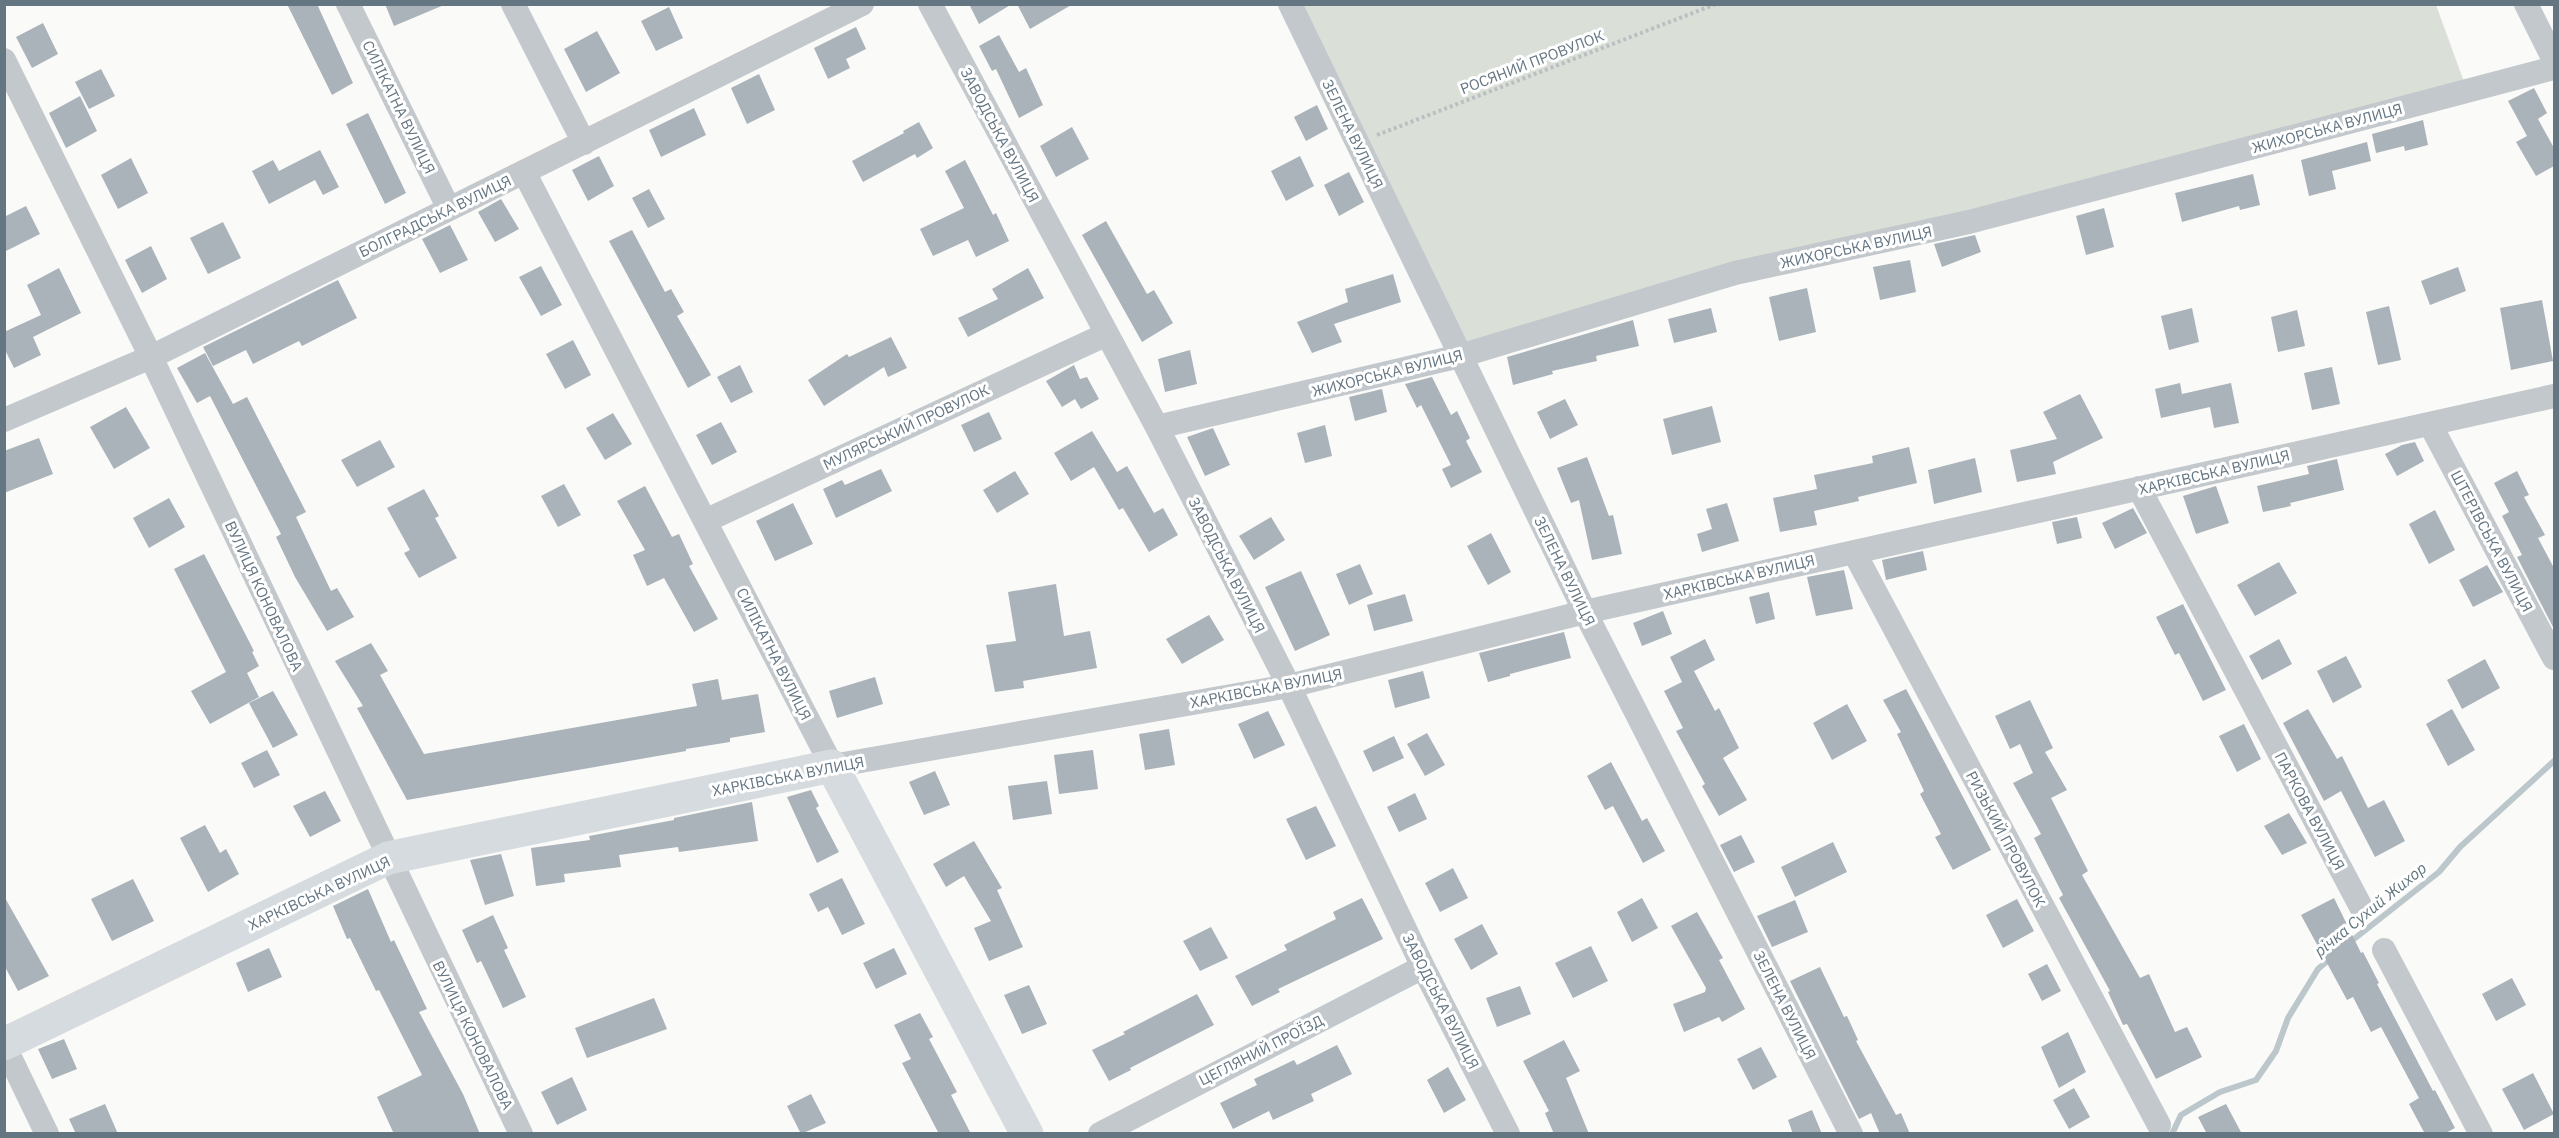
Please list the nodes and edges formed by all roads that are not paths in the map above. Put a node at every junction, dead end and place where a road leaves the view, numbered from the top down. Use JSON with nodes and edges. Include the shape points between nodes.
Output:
{"nodes":[{"id":1,"x":348,"y":4,"type":"edge"},
{"id":2,"x":513,"y":4,"type":"edge"},
{"id":3,"x":862,"y":4,"type":"edge"},
{"id":4,"x":930,"y":4,"type":"edge"},
{"id":5,"x":1290,"y":4,"type":"edge"},
{"id":6,"x":2526,"y":4,"type":"edge"},
{"id":7,"x":4,"y":60,"type":"edge"},
{"id":8,"x":2554,"y":60,"type":"edge"},
{"id":9,"x":2554,"y":68,"type":"edge"},
{"id":10,"x":584,"y":142,"type":"junction"},
{"id":11,"x":524,"y":172,"type":"junction"},
{"id":12,"x":449,"y":209,"type":"junction"},
{"id":13,"x":1107,"y":334,"type":"junction"},
{"id":14,"x":1460,"y":356,"type":"junction"},
{"id":15,"x":151,"y":357,"type":"junction"},
{"id":16,"x":2554,"y":396,"type":"edge"},
{"id":17,"x":4,"y":420,"type":"edge"},
{"id":18,"x":2430,"y":424,"type":"junction"},
{"id":19,"x":1157,"y":427,"type":"junction"},
{"id":20,"x":2139,"y":488,"type":"junction"},
{"id":21,"x":705,"y":521,"type":"junction"},
{"id":22,"x":1854,"y":552,"type":"junction"},
{"id":23,"x":1585,"y":612,"type":"junction"},
{"id":24,"x":2554,"y":658,"type":"edge"},
{"id":25,"x":1289,"y":686,"type":"junction"},
{"id":26,"x":832,"y":766,"type":"junction"},
{"id":27,"x":388,"y":858,"type":"junction"},
{"id":28,"x":2361,"y":907,"type":"dead end"},
{"id":29,"x":2384,"y":950,"type":"dead end"},
{"id":30,"x":1423,"y":967,"type":"junction"},
{"id":31,"x":5,"y":1045,"type":"edge"},
{"id":32,"x":2159,"y":1125,"type":"dead end"},
{"id":33,"x":47,"y":1134,"type":"edge"},
{"id":34,"x":520,"y":1134,"type":"edge"},
{"id":35,"x":1027,"y":1134,"type":"edge"},
{"id":36,"x":1100,"y":1134,"type":"edge"},
{"id":37,"x":1508,"y":1134,"type":"edge"},
{"id":38,"x":1851,"y":1134,"type":"edge"},
{"id":39,"x":2481,"y":1134,"type":"edge"}],
"edges":[{"from":1,"to":12,"type":"street","name":"СИЛІКАТНА ВУЛИЦЯ"},
{"from":2,"to":10,"type":"street"},
{"from":3,"to":10,"type":"street","name":"БОЛГРАДСЬКА ВУЛИЦЯ"},
{"from":4,"to":13,"type":"street","name":"ЗАВОДСЬКА ВУЛИЦЯ"},
{"from":5,"to":14,"type":"street","name":"ЗЕЛЕНА ВУЛИЦЯ"},
{"from":6,"to":8,"type":"street"},
{"from":7,"to":15,"type":"street","name":"ВУЛИЦЯ КОНОВАЛОВА"},
{"from":9,"to":14,"type":"street","name":"ЖИХОРСЬКА ВУЛИЦЯ","via":[[1969,222],[1735,273]]},
{"from":10,"to":11,"type":"street","name":"БОЛГРАДСЬКА ВУЛИЦЯ"},
{"from":11,"to":12,"type":"street","name":"БОЛГРАДСЬКА ВУЛИЦЯ"},
{"from":11,"to":21,"type":"street","name":"СИЛІКАТНА ВУЛИЦЯ"},
{"from":12,"to":15,"type":"street","name":"БОЛГРАДСЬКА ВУЛИЦЯ"},
{"from":13,"to":19,"type":"street","name":"ЗАВОДСЬКА ВУЛИЦЯ"},
{"from":13,"to":21,"type":"street","name":"МУЛЯРСЬКИЙ ПРОВУЛОК"},
{"from":14,"to":19,"type":"street","name":"ЖИХОРСЬКА ВУЛИЦЯ"},
{"from":14,"to":23,"type":"street","name":"ЗЕЛЕНА ВУЛИЦЯ"},
{"from":15,"to":17,"type":"street","name":"БОЛГРАДСЬКА ВУЛИЦЯ"},
{"from":15,"to":27,"type":"street","name":"ВУЛИЦЯ КОНОВАЛОВА"},
{"from":16,"to":18,"type":"street","name":"ХАРКІВСЬКА ВУЛИЦЯ"},
{"from":18,"to":20,"type":"street","name":"ХАРКІВСЬКА ВУЛИЦЯ"},
{"from":18,"to":24,"type":"street","name":"ШТЕРІВСЬКА ВУЛИЦЯ"},
{"from":19,"to":25,"type":"street","name":"ЗАВОДСЬКА ВУЛИЦЯ"},
{"from":20,"to":22,"type":"street","name":"ХАРКІВСЬКА ВУЛИЦЯ"},
{"from":20,"to":28,"type":"street","name":"ПАРКОВА ВУЛИЦЯ"},
{"from":21,"to":26,"type":"street","name":"СИЛІКАТНА ВУЛИЦЯ"},
{"from":22,"to":23,"type":"street","name":"ХАРКІВСЬКА ВУЛИЦЯ"},
{"from":22,"to":32,"type":"street","name":"РИЗЬКИЙ ПРОВУЛОК"},
{"from":23,"to":25,"type":"street","name":"ХАРКІВСЬКА ВУЛИЦЯ"},
{"from":23,"to":38,"type":"street","name":"ЗЕЛЕНА ВУЛИЦЯ"},
{"from":25,"to":26,"type":"street","name":"ХАРКІВСЬКА ВУЛИЦЯ"},
{"from":25,"to":30,"type":"street","name":"ЗАВОДСЬКА ВУЛИЦЯ"},
{"from":26,"to":27,"type":"main road","name":"ХАРКІВСЬКА ВУЛИЦЯ"},
{"from":26,"to":35,"type":"main road","name":"СИЛІКАТНА ВУЛИЦЯ"},
{"from":27,"to":31,"type":"main road","name":"ХАРКІВСЬКА ВУЛИЦЯ"},
{"from":27,"to":34,"type":"street","name":"ВУЛИЦЯ КОНОВАЛОВА"},
{"from":29,"to":39,"type":"street"},
{"from":30,"to":36,"type":"street","name":"ЦЕГЛЯНИЙ ПРОЇЗД"},
{"from":30,"to":37,"type":"street","name":"ЗАВОДСЬКА ВУЛИЦЯ"},
{"from":31,"to":33,"type":"street"}]}
